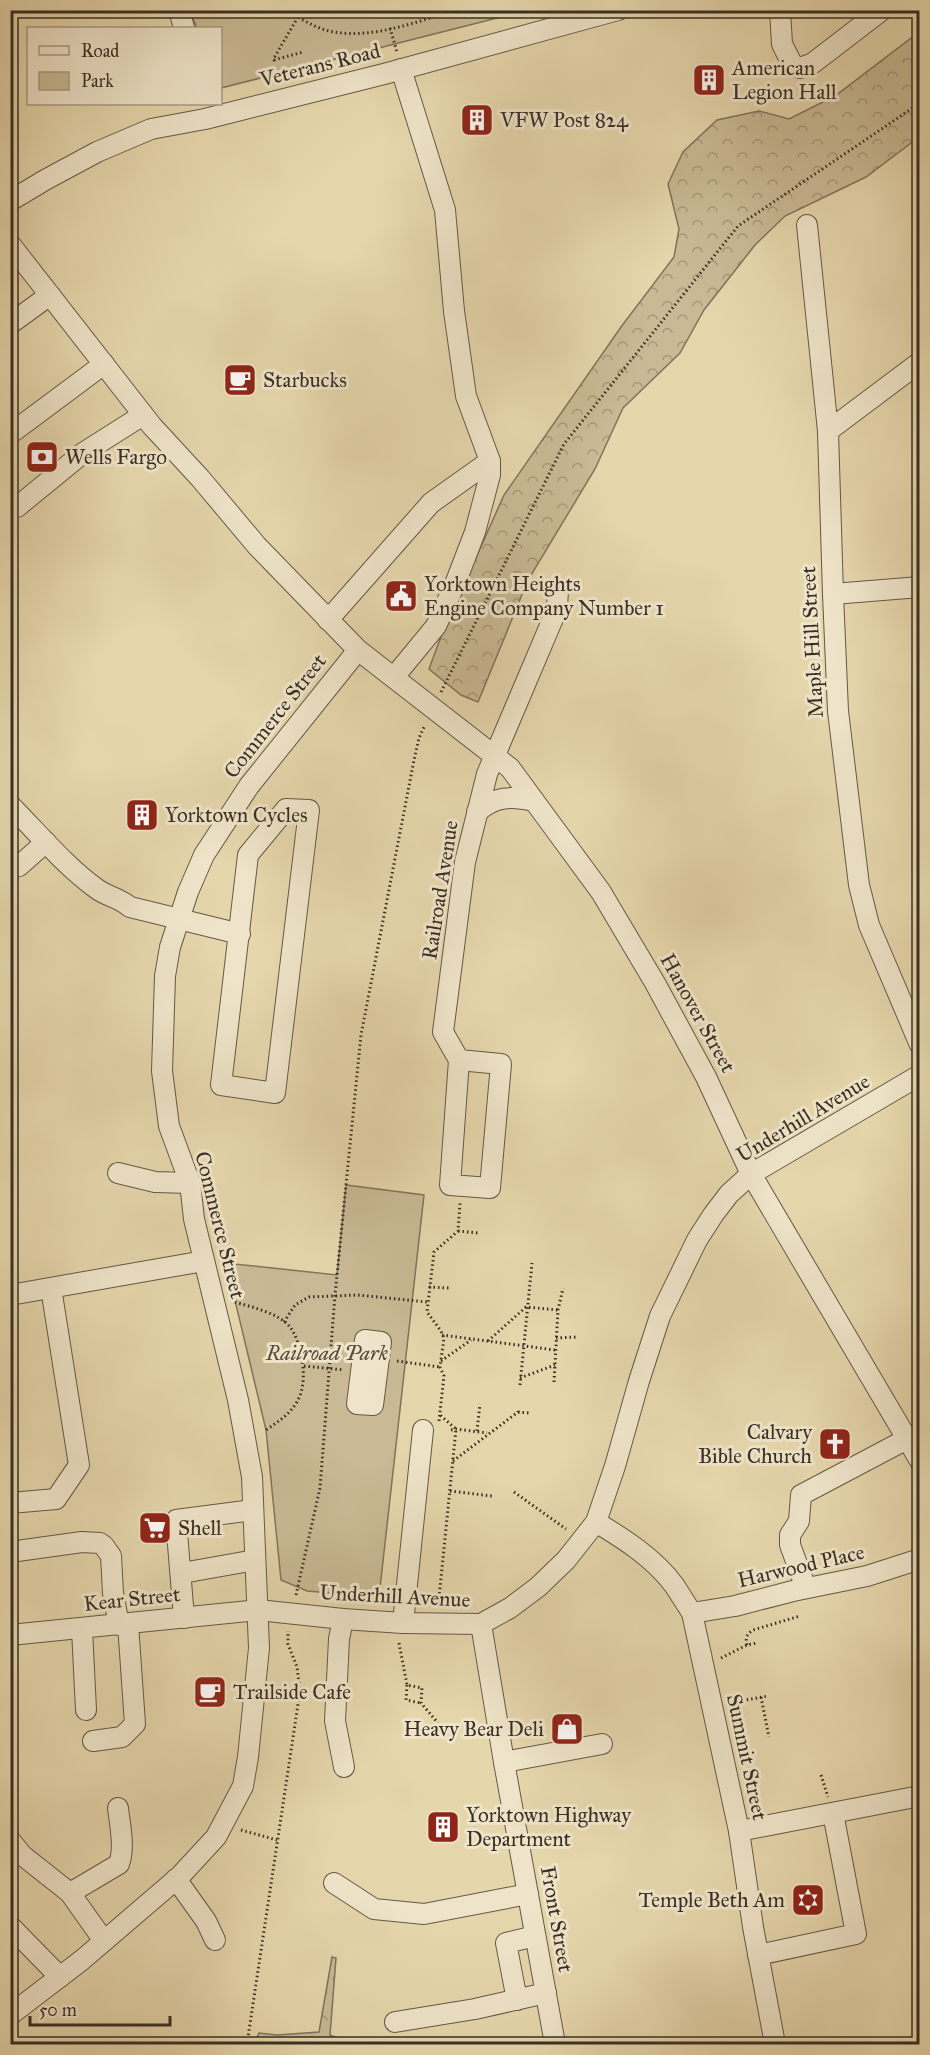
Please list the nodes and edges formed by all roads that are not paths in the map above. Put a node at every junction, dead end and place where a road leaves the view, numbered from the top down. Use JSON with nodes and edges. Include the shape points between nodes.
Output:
{"nodes":[{"id":1,"x":178,"y":10,"type":"edge"},
{"id":2,"x":618,"y":10,"type":"edge"},
{"id":3,"x":780,"y":10,"type":"edge"},
{"id":4,"x":882,"y":10,"type":"edge"},
{"id":5,"x":184,"y":27,"type":"edge"},
{"id":6,"x":401,"y":69,"type":"junction"},
{"id":7,"x":203,"y":111,"type":"edge"},
{"id":8,"x":10,"y":201,"type":"edge"},
{"id":9,"x":807,"y":225,"type":"dead end"},
{"id":10,"x":10,"y":244,"type":"edge"},
{"id":11,"x":50,"y":295,"type":"junction"},
{"id":12,"x":10,"y":324,"type":"edge"},
{"id":13,"x":920,"y":362,"type":"edge"},
{"id":14,"x":104,"y":364,"type":"junction"},
{"id":15,"x":143,"y":415,"type":"junction"},
{"id":16,"x":828,"y":431,"type":"junction"},
{"id":17,"x":10,"y":434,"type":"edge"},
{"id":18,"x":490,"y":461,"type":"junction"},
{"id":19,"x":10,"y":500,"type":"edge"},
{"id":20,"x":920,"y":587,"type":"edge"},
{"id":21,"x":558,"y":589,"type":"dead end"},
{"id":22,"x":833,"y":594,"type":"junction"},
{"id":23,"x":328,"y":620,"type":"junction"},
{"id":24,"x":358,"y":650,"type":"junction"},
{"id":25,"x":394,"y":677,"type":"junction"},
{"id":26,"x":494,"y":757,"type":"junction"},
{"id":27,"x":534,"y":801,"type":"junction"},
{"id":28,"x":10,"y":805,"type":"edge"},
{"id":29,"x":477,"y":812,"type":"junction"},
{"id":30,"x":46,"y":842,"type":"junction"},
{"id":31,"x":10,"y":861,"type":"edge"},
{"id":32,"x":179,"y":919,"type":"junction"},
{"id":33,"x":240,"y":934,"type":"junction"},
{"id":34,"x":920,"y":1045,"type":"edge"},
{"id":35,"x":459,"y":1060,"type":"junction"},
{"id":36,"x":920,"y":1075,"type":"edge"},
{"id":37,"x":118,"y":1173,"type":"dead end"},
{"id":38,"x":751,"y":1174,"type":"junction"},
{"id":39,"x":190,"y":1183,"type":"junction"},
{"id":40,"x":204,"y":1261,"type":"junction"},
{"id":41,"x":51,"y":1288,"type":"junction"},
{"id":42,"x":10,"y":1295,"type":"edge"},
{"id":43,"x":431,"y":1428,"type":"road end"},
{"id":44,"x":907,"y":1439,"type":"junction"},
{"id":45,"x":920,"y":1461,"type":"edge"},
{"id":46,"x":10,"y":1503,"type":"edge"},
{"id":47,"x":253,"y":1510,"type":"junction"},
{"id":48,"x":596,"y":1522,"type":"junction"},
{"id":49,"x":10,"y":1552,"type":"edge"},
{"id":50,"x":920,"y":1559,"type":"edge"},
{"id":51,"x":255,"y":1560,"type":"junction"},
{"id":52,"x":182,"y":1573,"type":"junction"},
{"id":53,"x":806,"y":1588,"type":"junction"},
{"id":54,"x":258,"y":1610,"type":"junction"},
{"id":55,"x":692,"y":1613,"type":"junction"},
{"id":56,"x":184,"y":1618,"type":"junction"},
{"id":57,"x":344,"y":1619,"type":"junction"},
{"id":58,"x":403,"y":1623,"type":"junction"},
{"id":59,"x":124,"y":1624,"type":"junction"},
{"id":60,"x":481,"y":1624,"type":"junction"},
{"id":61,"x":82,"y":1629,"type":"junction"},
{"id":62,"x":10,"y":1635,"type":"edge"},
{"id":63,"x":86,"y":1710,"type":"dead end"},
{"id":64,"x":93,"y":1741,"type":"dead end"},
{"id":65,"x":602,"y":1744,"type":"dead end"},
{"id":66,"x":504,"y":1762,"type":"junction"},
{"id":67,"x":344,"y":1767,"type":"dead end"},
{"id":68,"x":920,"y":1796,"type":"edge"},
{"id":69,"x":118,"y":1808,"type":"dead end"},
{"id":70,"x":833,"y":1813,"type":"junction"},
{"id":71,"x":739,"y":1831,"type":"junction"},
{"id":72,"x":10,"y":1840,"type":"edge"},
{"id":73,"x":176,"y":1879,"type":"junction"},
{"id":74,"x":334,"y":1883,"type":"dead end"},
{"id":75,"x":70,"y":1893,"type":"junction"},
{"id":76,"x":528,"y":1894,"type":"junction"},
{"id":77,"x":10,"y":1926,"type":"edge"},
{"id":78,"x":535,"y":1936,"type":"junction"},
{"id":79,"x":215,"y":1940,"type":"dead end"},
{"id":80,"x":104,"y":1941,"type":"junction"},
{"id":81,"x":758,"y":1955,"type":"junction"},
{"id":82,"x":60,"y":1977,"type":"junction"},
{"id":83,"x":546,"y":1994,"type":"junction"},
{"id":84,"x":516,"y":2000,"type":"junction"},
{"id":85,"x":10,"y":2016,"type":"edge"},
{"id":86,"x":395,"y":2022,"type":"dead end"},
{"id":87,"x":555,"y":2044,"type":"edge"},
{"id":88,"x":775,"y":2044,"type":"edge"}],
"edges":[{"from":1,"to":5,"type":"street"},
{"from":2,"to":6,"type":"street","name":"Veterans Road"},
{"from":3,"to":4,"type":"street","via":[[782,44],[792,64],[801,68]]},
{"from":6,"to":7,"type":"street","name":"Veterans Road"},
{"from":6,"to":18,"type":"street","via":[[446,210],[466,396]]},
{"from":7,"to":8,"type":"street","name":"Veterans Road","via":[[97,152]]},
{"from":9,"to":16,"type":"street","name":"Maple Hill Street"},
{"from":10,"to":11,"type":"street","name":"Commerce Street"},
{"from":11,"to":12,"type":"street"},
{"from":11,"to":14,"type":"street","name":"Commerce Street"},
{"from":13,"to":16,"type":"street"},
{"from":14,"to":15,"type":"street","name":"Commerce Street"},
{"from":14,"to":17,"type":"street"},
{"from":15,"to":19,"type":"street","via":[[83,453],[17,507]]},
{"from":15,"to":23,"type":"street","name":"Commerce Street","via":[[257,546]]},
{"from":16,"to":22,"type":"street","name":"Maple Hill Street"},
{"from":18,"to":23,"type":"street","via":[[431,503]]},
{"from":18,"to":25,"type":"street","via":[[475,532],[455,584],[436,626]]},
{"from":20,"to":22,"type":"street"},
{"from":21,"to":26,"type":"street","name":"Railroad Avenue","via":[[557,609]]},
{"from":22,"to":34,"type":"street","name":"Maple Hill Street","via":[[838,711],[859,885],[869,925]]},
{"from":23,"to":24,"type":"street","name":"Commerce Street"},
{"from":24,"to":25,"type":"street","name":"Hanover Street"},
{"from":24,"to":32,"type":"street","name":"Commerce Street","via":[[249,786],[204,855]]},
{"from":25,"to":26,"type":"street","name":"Hanover Street"},
{"from":26,"to":27,"type":"street","name":"Hanover Street","via":[[510,768]]},
{"from":26,"to":29,"type":"street","name":"Railroad Avenue"},
{"from":27,"to":29,"type":"street","via":[[495,799]]},
{"from":27,"to":38,"type":"street","name":"Hanover Street","via":[[601,892],[655,983],[706,1077]]},
{"from":28,"to":30,"type":"street"},
{"from":29,"to":35,"type":"street","name":"Railroad Avenue","via":[[465,862],[443,1032]]},
{"from":30,"to":31,"type":"street","via":[[19,866]]},
{"from":30,"to":32,"type":"street","via":[[99,890],[130,907]]},
{"from":32,"to":33,"type":"street"},
{"from":32,"to":39,"type":"street","name":"Commerce Street","via":[[165,976],[162,1071],[169,1126]]},
{"from":33,"to":33,"type":"street","via":[[222,1085],[275,1093],[309,810],[286,808],[248,855]]},
{"from":35,"to":35,"type":"street","via":[[450,1185],[490,1188],[501,1064]]},
{"from":36,"to":38,"type":"street","name":"Underhill Avenue"},
{"from":37,"to":39,"type":"street","via":[[155,1182]]},
{"from":38,"to":44,"type":"street","name":"Hanover Street"},
{"from":38,"to":48,"type":"street","name":"Underhill Avenue","via":[[729,1194],[697,1240],[660,1316]]},
{"from":39,"to":40,"type":"street","name":"Commerce Street"},
{"from":40,"to":41,"type":"street"},
{"from":40,"to":47,"type":"street","name":"Commerce Street","via":[[238,1400],[252,1477]]},
{"from":41,"to":42,"type":"street"},
{"from":41,"to":46,"type":"street","via":[[79,1465],[56,1499]]},
{"from":43,"to":58,"type":"street"},
{"from":44,"to":45,"type":"street","name":"Hanover Street"},
{"from":44,"to":53,"type":"street","via":[[801,1495],[799,1521],[790,1535],[790,1545]]},
{"from":47,"to":51,"type":"street","name":"Commerce Street"},
{"from":47,"to":52,"type":"street","via":[[176,1520]]},
{"from":48,"to":55,"type":"street","name":"Summit Street","via":[[639,1550],[673,1584]]},
{"from":48,"to":60,"type":"street","name":"Underhill Avenue","via":[[538,1587]]},
{"from":49,"to":59,"type":"street","via":[[100,1543],[111,1556],[113,1593]]},
{"from":50,"to":53,"type":"street","name":"Harwood Place","via":[[867,1576]]},
{"from":51,"to":52,"type":"street"},
{"from":51,"to":54,"type":"street","name":"Commerce Street"},
{"from":52,"to":56,"type":"street"},
{"from":53,"to":55,"type":"street","name":"Harwood Place"},
{"from":54,"to":56,"type":"street","name":"Kear Street"},
{"from":54,"to":57,"type":"street","name":"Underhill Avenue"},
{"from":54,"to":73,"type":"street","via":[[259,1648],[243,1786],[216,1837]]},
{"from":55,"to":71,"type":"street","name":"Summit Street"},
{"from":56,"to":59,"type":"street","name":"Kear Street"},
{"from":57,"to":58,"type":"street","name":"Underhill Avenue"},
{"from":57,"to":67,"type":"street","via":[[339,1639],[335,1722]]},
{"from":58,"to":60,"type":"street","name":"Underhill Avenue"},
{"from":59,"to":61,"type":"street","name":"Kear Street"},
{"from":59,"to":64,"type":"street","via":[[135,1724],[122,1737]]},
{"from":60,"to":66,"type":"street","name":"Front Street"},
{"from":61,"to":62,"type":"street","name":"Kear Street"},
{"from":61,"to":63,"type":"street"},
{"from":65,"to":66,"type":"street"},
{"from":66,"to":76,"type":"street","name":"Front Street"},
{"from":68,"to":70,"type":"street"},
{"from":69,"to":75,"type":"street","via":[[122,1845],[119,1864]]},
{"from":70,"to":71,"type":"street"},
{"from":70,"to":81,"type":"street","via":[[856,1934]]},
{"from":71,"to":81,"type":"street","name":"Summit Street"},
{"from":72,"to":75,"type":"street","via":[[22,1855]]},
{"from":73,"to":79,"type":"street"},
{"from":73,"to":80,"type":"street"},
{"from":74,"to":76,"type":"street","via":[[374,1909],[424,1914]]},
{"from":75,"to":80,"type":"street"},
{"from":76,"to":78,"type":"street","name":"Front Street"},
{"from":77,"to":82,"type":"street"},
{"from":78,"to":83,"type":"street","name":"Front Street"},
{"from":78,"to":84,"type":"street","via":[[506,1943]]},
{"from":80,"to":82,"type":"street"},
{"from":81,"to":88,"type":"street","name":"Summit Street"},
{"from":82,"to":85,"type":"street"},
{"from":83,"to":84,"type":"street"},
{"from":83,"to":87,"type":"street","name":"Front Street"},
{"from":84,"to":86,"type":"street"}]}
